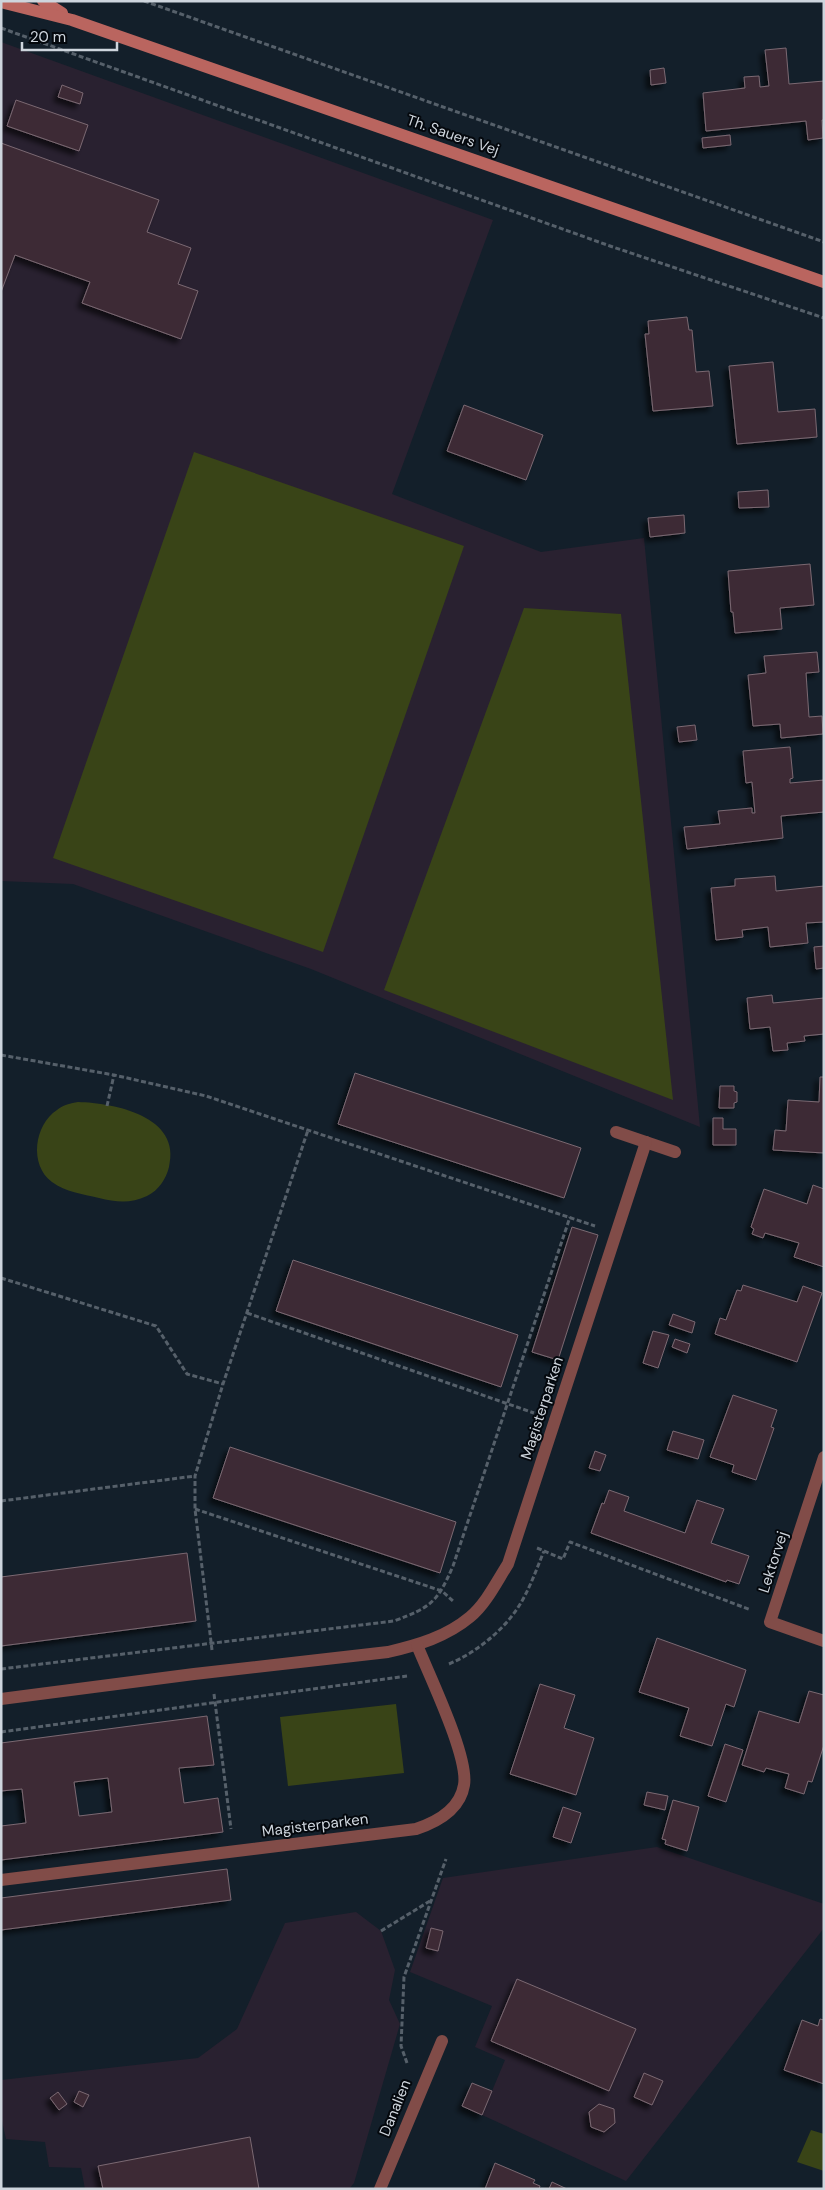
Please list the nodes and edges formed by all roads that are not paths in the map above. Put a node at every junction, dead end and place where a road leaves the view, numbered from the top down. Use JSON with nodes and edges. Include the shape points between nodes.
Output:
{"nodes":[{"id":1,"x":43,"y":1,"type":"edge"},
{"id":2,"x":1,"y":2,"type":"edge"},
{"id":3,"x":72,"y":20,"type":"junction"},
{"id":4,"x":824,"y":282,"type":"edge"},
{"id":5,"x":616,"y":1132,"type":"dead end"},
{"id":6,"x":646,"y":1142,"type":"junction"},
{"id":7,"x":675,"y":1152,"type":"dead end"},
{"id":8,"x":824,"y":1457,"type":"edge"},
{"id":9,"x":824,"y":1641,"type":"edge"},
{"id":10,"x":417,"y":1645,"type":"junction"},
{"id":11,"x":1,"y":1699,"type":"edge"},
{"id":12,"x":1,"y":1880,"type":"edge"},
{"id":13,"x":442,"y":2041,"type":"dead end"},
{"id":14,"x":380,"y":2189,"type":"edge"}],
"edges":[{"from":1,"to":3,"type":"main road","name":"Th. Sauers Vej"},
{"from":2,"to":3,"type":"main road","name":"Th. Sauers Vej"},
{"from":3,"to":4,"type":"main road","name":"Th. Sauers Vej"},
{"from":5,"to":6,"type":"street"},
{"from":6,"to":7,"type":"street"},
{"from":6,"to":10,"type":"street","name":"Magisterparken","via":[[508,1564],[471,1617],[442,1636]]},
{"from":8,"to":9,"type":"street","name":"Lektorvej","via":[[770,1622]]},
{"from":10,"to":11,"type":"street","name":"Magisterparken","via":[[388,1652]]},
{"from":10,"to":12,"type":"street","name":"Magisterparken","via":[[462,1757],[464,1786],[454,1808],[437,1822],[416,1829]]},
{"from":13,"to":14,"type":"street","name":"Danalien"}]}
